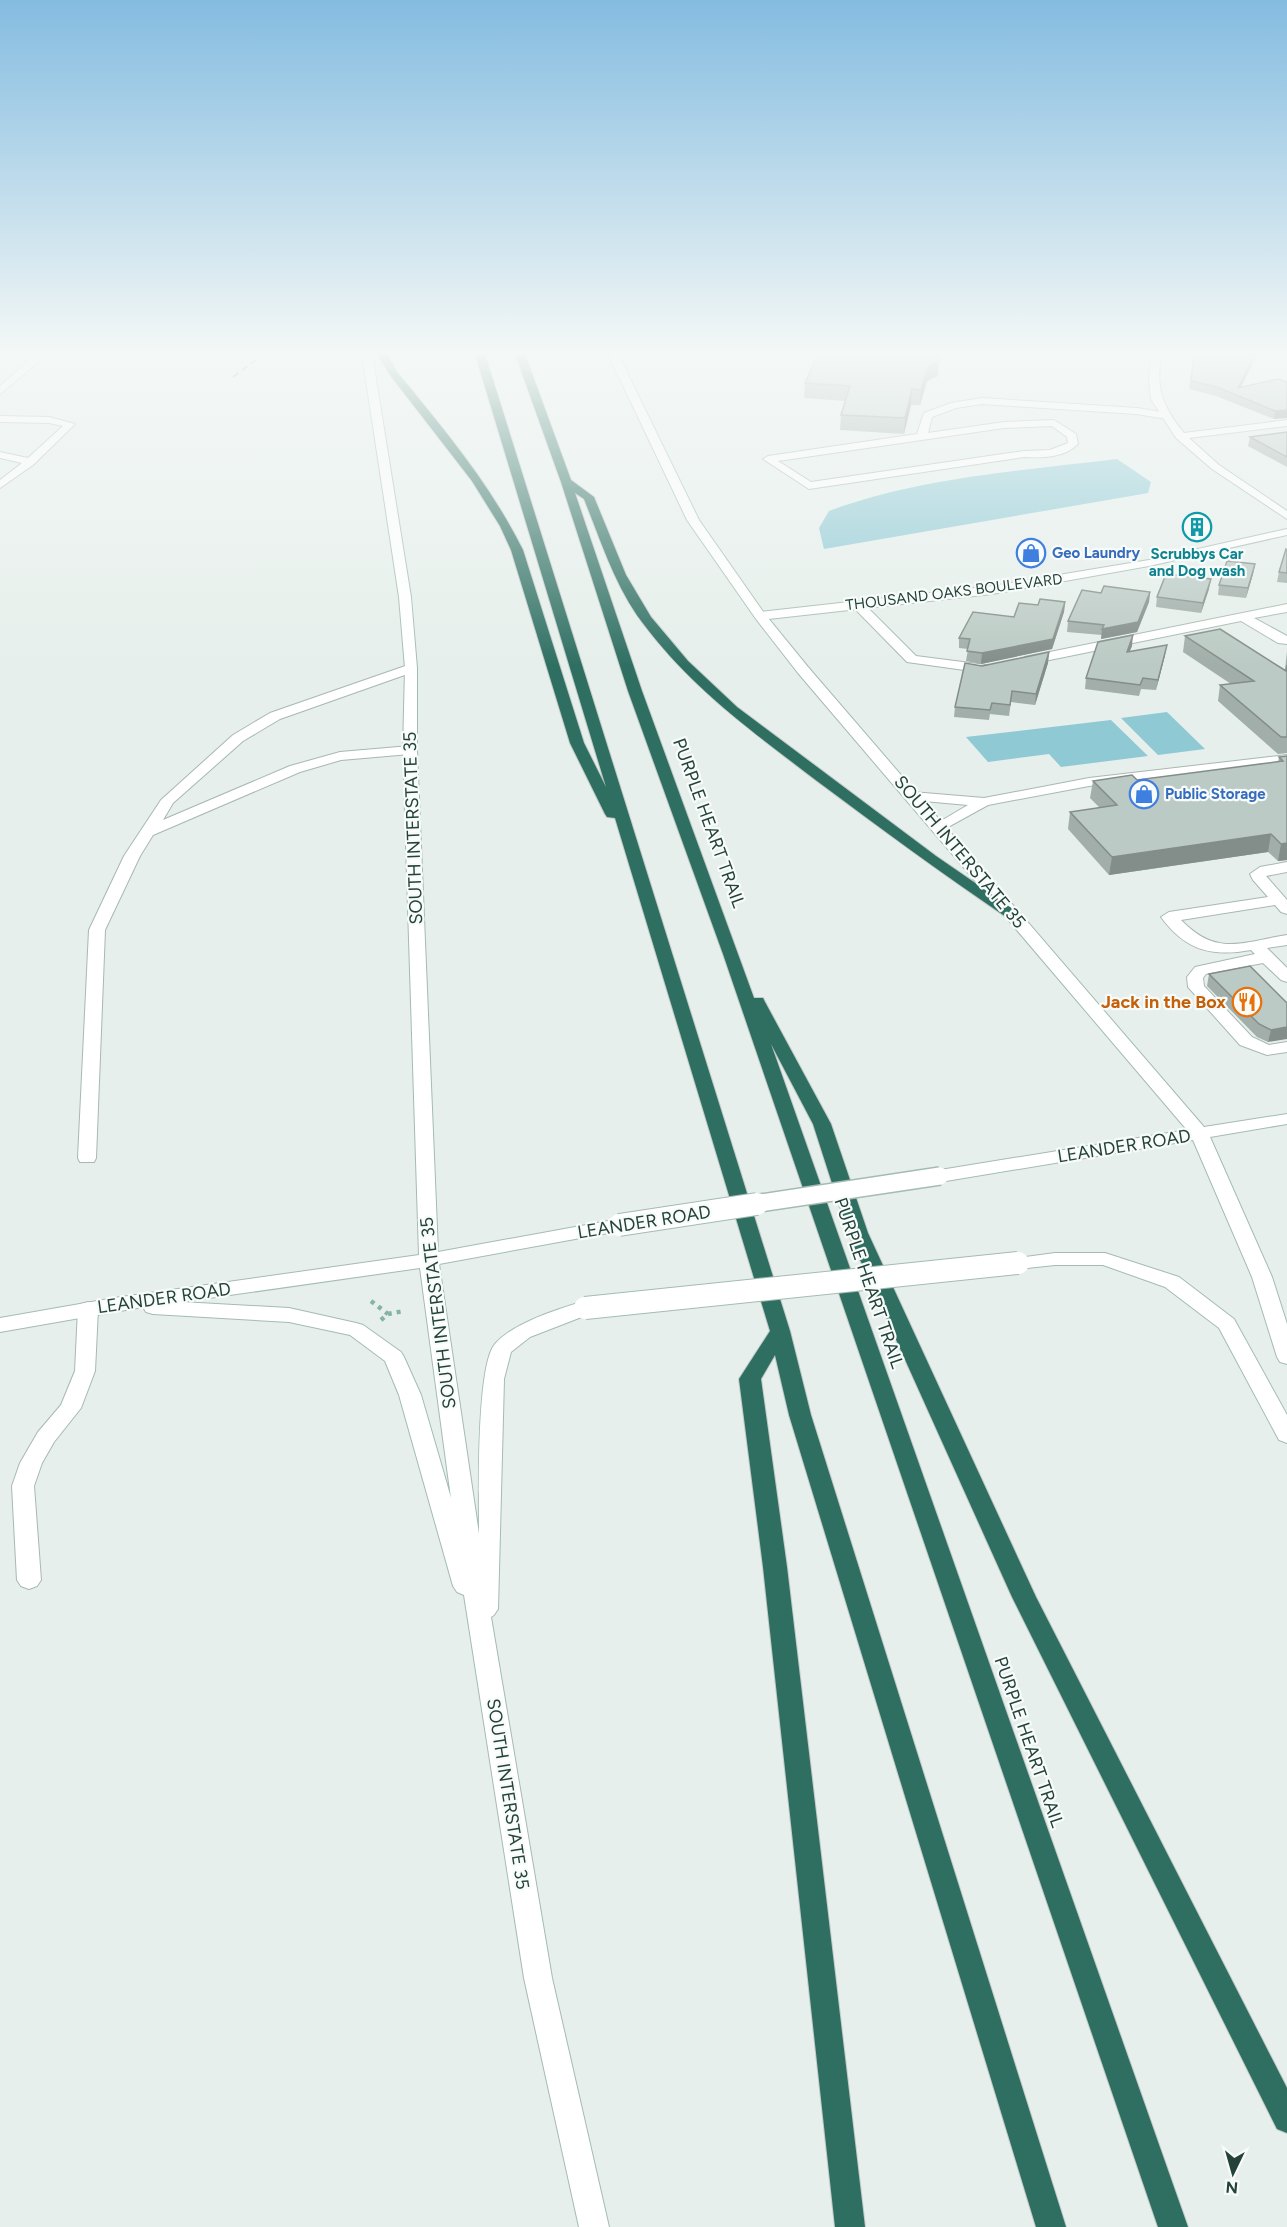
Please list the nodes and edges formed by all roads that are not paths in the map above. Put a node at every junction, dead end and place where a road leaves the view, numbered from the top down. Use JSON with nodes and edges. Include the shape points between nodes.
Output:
{"nodes":[{"id":1,"x":20,"y":458,"type":"edge"},
{"id":2,"x":34,"y":458,"type":"edge"},
{"id":3,"x":383,"y":458,"type":"edge"},
{"id":4,"x":459,"y":458,"type":"edge"},
{"id":5,"x":512,"y":458,"type":"edge"},
{"id":6,"x":557,"y":458,"type":"edge"},
{"id":7,"x":663,"y":458,"type":"edge"},
{"id":8,"x":776,"y":458,"type":"edge"},
{"id":9,"x":998,"y":458,"type":"edge"},
{"id":10,"x":1207,"y":458,"type":"edge"},
{"id":11,"x":29,"y":463,"type":"junction"},
{"id":12,"x":566,"y":482,"type":"junction"},
{"id":13,"x":0,"y":485,"type":"edge"},
{"id":14,"x":1287,"y":516,"type":"edge"},
{"id":15,"x":1287,"y":532,"type":"edge"},
{"id":16,"x":858,"y":604,"type":"junction"},
{"id":17,"x":1287,"y":608,"type":"edge"},
{"id":18,"x":760,"y":616,"type":"junction"},
{"id":19,"x":1243,"y":617,"type":"junction"},
{"id":20,"x":1287,"y":640,"type":"edge"},
{"id":21,"x":411,"y":668,"type":"junction"},
{"id":22,"x":410,"y":750,"type":"junction"},
{"id":23,"x":1287,"y":759,"type":"edge"},
{"id":24,"x":912,"y":796,"type":"junction"},
{"id":25,"x":984,"y":802,"type":"junction"},
{"id":26,"x":939,"y":828,"type":"junction"},
{"id":27,"x":146,"y":833,"type":"junction"},
{"id":28,"x":636,"y":862,"type":"junction"},
{"id":29,"x":1287,"y":867,"type":"edge"},
{"id":30,"x":1282,"y":904,"type":"edge"},
{"id":31,"x":1015,"y":916,"type":"junction"},
{"id":32,"x":1287,"y":940,"type":"edge"},
{"id":33,"x":1262,"y":951,"type":"junction"},
{"id":34,"x":731,"y":954,"type":"junction"},
{"id":35,"x":1287,"y":977,"type":"edge"},
{"id":36,"x":1287,"y":1047,"type":"edge"},
{"id":37,"x":1287,"y":1119,"type":"edge"},
{"id":38,"x":1200,"y":1134,"type":"junction"},
{"id":39,"x":87,"y":1158,"type":"dead end"},
{"id":40,"x":429,"y":1260,"type":"junction"},
{"id":41,"x":114,"y":1305,"type":"junction"},
{"id":42,"x":88,"y":1309,"type":"junction"},
{"id":43,"x":0,"y":1325,"type":"edge"},
{"id":44,"x":780,"y":1331,"type":"junction"},
{"id":45,"x":1287,"y":1357,"type":"edge"},
{"id":46,"x":1287,"y":1435,"type":"edge"},
{"id":47,"x":29,"y":1580,"type":"dead end"},
{"id":48,"x":483,"y":1648,"type":"junction"},
{"id":49,"x":1287,"y":2119,"type":"edge"},
{"id":50,"x":594,"y":2227,"type":"edge"},
{"id":51,"x":850,"y":2227,"type":"edge"},
{"id":52,"x":1051,"y":2227,"type":"edge"},
{"id":53,"x":1173,"y":2227,"type":"edge"}],
"edges":[{"from":1,"to":11,"type":"main road"},
{"from":2,"to":11,"type":"main road"},
{"from":3,"to":21,"type":"main road","name":"SOUTH INTERSTATE 35","via":[[405,597]]},
{"from":4,"to":28,"type":"highway","via":[[510,532],[577,743]]},
{"from":5,"to":28,"type":"highway"},
{"from":6,"to":12,"type":"highway","name":"PURPLE HEART TRAIL"},
{"from":7,"to":18,"type":"main road","name":"SOUTH INTERSTATE 35","via":[[693,520]]},
{"from":8,"to":9,"type":"main road","via":[[768,459],[809,486]]},
{"from":10,"to":14,"type":"main road"},
{"from":11,"to":13,"type":"main road"},
{"from":12,"to":31,"type":"highway","via":[[589,497],[620,575],[641,612],[708,689],[931,859]]},
{"from":12,"to":34,"type":"highway","name":"PURPLE HEART TRAIL","via":[[635,692]]},
{"from":15,"to":16,"type":"main road","name":"THOUSAND OAKS BOULEVARD","via":[[1149,563],[992,590]]},
{"from":16,"to":18,"type":"main road","name":"THOUSAND OAKS BOULEVARD"},
{"from":16,"to":19,"type":"main road","via":[[912,659],[981,670]]},
{"from":17,"to":19,"type":"main road"},
{"from":18,"to":24,"type":"main road","name":"SOUTH INTERSTATE 35"},
{"from":19,"to":20,"type":"main road"},
{"from":21,"to":22,"type":"main road","name":"SOUTH INTERSTATE 35"},
{"from":21,"to":27,"type":"main road","via":[[275,716],[238,738],[168,800]]},
{"from":22,"to":27,"type":"main road","via":[[340,756],[295,770]]},
{"from":22,"to":40,"type":"main road","name":"SOUTH INTERSTATE 35"},
{"from":23,"to":25,"type":"main road","via":[[1089,782]]},
{"from":24,"to":25,"type":"main road"},
{"from":24,"to":26,"type":"main road","name":"SOUTH INTERSTATE 35"},
{"from":25,"to":26,"type":"main road"},
{"from":26,"to":31,"type":"main road","name":"SOUTH INTERSTATE 35"},
{"from":27,"to":39,"type":"main road","via":[[97,930]]},
{"from":28,"to":44,"type":"highway"},
{"from":29,"to":30,"type":"main road","via":[[1258,874]]},
{"from":30,"to":33,"type":"main road","via":[[1168,917],[1187,936],[1212,949]]},
{"from":31,"to":38,"type":"main road","name":"SOUTH INTERSTATE 35"},
{"from":32,"to":33,"type":"main road"},
{"from":33,"to":35,"type":"main road"},
{"from":33,"to":36,"type":"main road","via":[[1201,970],[1195,977],[1196,987],[1246,1041],[1267,1050]]},
{"from":34,"to":49,"type":"highway","via":[[822,1124],[858,1233],[1024,1597]]},
{"from":34,"to":53,"type":"highway","name":"PURPLE HEART TRAIL"},
{"from":37,"to":38,"type":"main road","name":"LEANDER ROAD"},
{"from":38,"to":40,"type":"main road","name":"LEANDER ROAD","bridge":true,"via":[[619,1225]]},
{"from":38,"to":45,"type":"main road","name":"SOUTH INTERSTATE 35","via":[[1262,1277]]},
{"from":40,"to":41,"type":"main road","name":"LEANDER ROAD"},
{"from":40,"to":48,"type":"main road","name":"SOUTH INTERSTATE 35"},
{"from":41,"to":42,"type":"main road","name":"LEANDER ROAD"},
{"from":41,"to":48,"type":"main road","via":[[289,1316],[356,1330],[394,1357],[410,1395]]},
{"from":42,"to":43,"type":"main road","name":"LEANDER ROAD"},
{"from":42,"to":47,"type":"main road","via":[[85,1371],[70,1408],[46,1437],[23,1486]]},
{"from":44,"to":51,"type":"highway","via":[[750,1379]]},
{"from":44,"to":52,"type":"highway","via":[[800,1415]]},
{"from":46,"to":48,"type":"main road","bridge":true,"via":[[1227,1324],[1172,1282],[1105,1259],[1055,1259],[585,1308],[523,1332],[502,1349],[493,1379]]},
{"from":48,"to":50,"type":"main road","name":"SOUTH INTERSTATE 35","via":[[538,1978]]}]}
